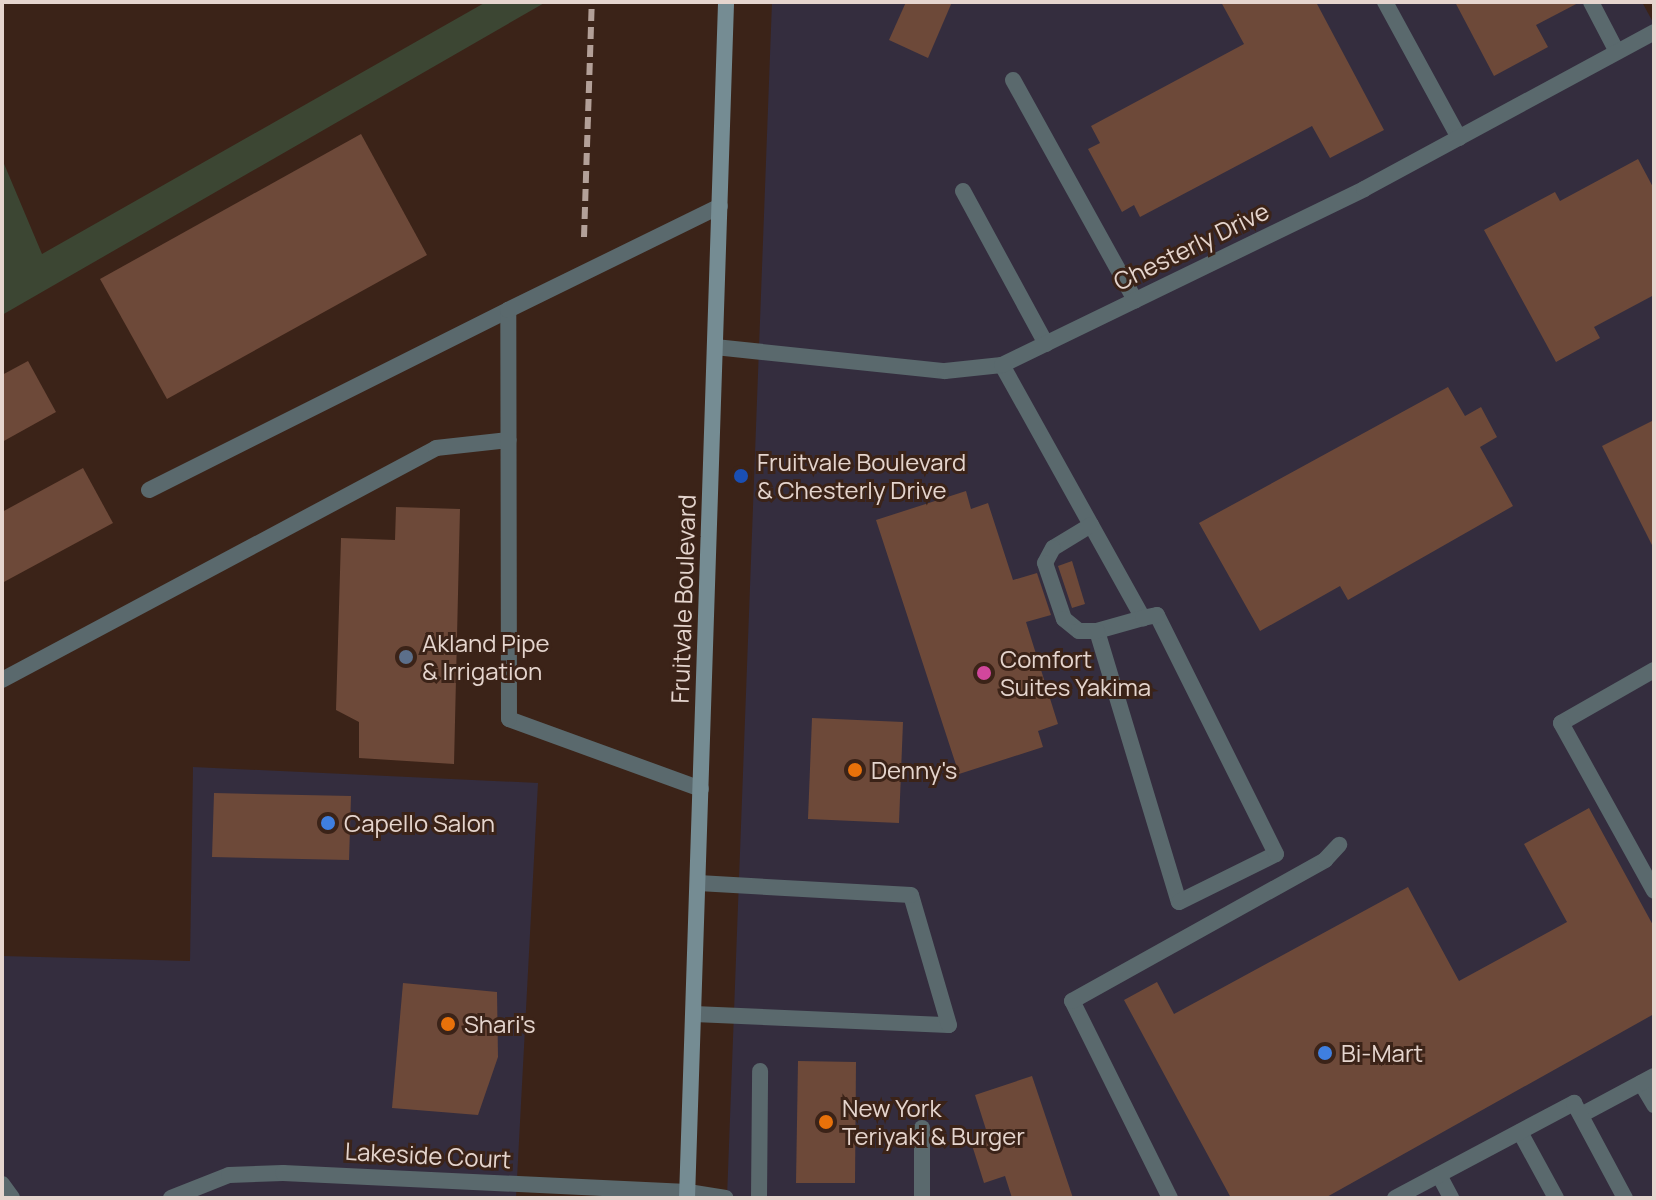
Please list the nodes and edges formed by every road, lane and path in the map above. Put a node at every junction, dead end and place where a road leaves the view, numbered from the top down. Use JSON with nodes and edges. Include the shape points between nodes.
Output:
{"nodes":[{"id":1,"x":726,"y":2,"type":"edge"},
{"id":2,"x":1385,"y":2,"type":"edge"},
{"id":3,"x":1591,"y":2,"type":"edge"},
{"id":4,"x":1654,"y":32,"type":"edge"},
{"id":5,"x":1617,"y":52,"type":"junction"},
{"id":6,"x":1013,"y":80,"type":"dead end"},
{"id":7,"x":1459,"y":138,"type":"junction"},
{"id":8,"x":963,"y":191,"type":"dead end"},
{"id":9,"x":720,"y":206,"type":"junction"},
{"id":10,"x":1135,"y":300,"type":"junction"},
{"id":11,"x":508,"y":310,"type":"junction"},
{"id":12,"x":1046,"y":344,"type":"junction"},
{"id":13,"x":715,"y":347,"type":"junction"},
{"id":14,"x":1002,"y":365,"type":"junction"},
{"id":15,"x":509,"y":440,"type":"junction"},
{"id":16,"x":149,"y":490,"type":"dead end"},
{"id":17,"x":1091,"y":525,"type":"junction"},
{"id":18,"x":1143,"y":618,"type":"junction"},
{"id":19,"x":1097,"y":631,"type":"junction"},
{"id":20,"x":1654,"y":670,"type":"edge"},
{"id":21,"x":2,"y":680,"type":"edge"},
{"id":22,"x":701,"y":789,"type":"junction"},
{"id":23,"x":1339,"y":845,"type":"dead end"},
{"id":24,"x":698,"y":883,"type":"junction"},
{"id":25,"x":1654,"y":891,"type":"edge"},
{"id":26,"x":694,"y":1014,"type":"junction"},
{"id":27,"x":760,"y":1071,"type":"dead end"},
{"id":28,"x":1648,"y":1079,"type":"edge"},
{"id":29,"x":1654,"y":1105,"type":"edge"},
{"id":30,"x":1581,"y":1115,"type":"junction"},
{"id":31,"x":922,"y":1128,"type":"dead end"},
{"id":32,"x":1520,"y":1132,"type":"junction"},
{"id":33,"x":1439,"y":1175,"type":"junction"},
{"id":34,"x":2,"y":1184,"type":"edge"},
{"id":35,"x":688,"y":1195,"type":"edge"},
{"id":36,"x":12,"y":1198,"type":"edge"},
{"id":37,"x":171,"y":1198,"type":"edge"},
{"id":38,"x":726,"y":1198,"type":"edge"},
{"id":39,"x":759,"y":1198,"type":"edge"},
{"id":40,"x":922,"y":1198,"type":"edge"},
{"id":41,"x":1170,"y":1198,"type":"edge"},
{"id":42,"x":1395,"y":1198,"type":"edge"},
{"id":43,"x":1451,"y":1198,"type":"edge"},
{"id":44,"x":1556,"y":1198,"type":"edge"},
{"id":45,"x":1625,"y":1198,"type":"edge"}],
"edges":[{"from":1,"to":9,"type":"main road","name":"Fruitvale Boulevard"},
{"from":2,"to":7,"type":"street"},
{"from":3,"to":5,"type":"street"},
{"from":4,"to":5,"type":"street","name":"Chesterly Drive"},
{"from":5,"to":7,"type":"street","name":"Chesterly Drive"},
{"from":6,"to":10,"type":"street"},
{"from":7,"to":10,"type":"street","name":"Chesterly Drive"},
{"from":8,"to":12,"type":"street"},
{"from":9,"to":11,"type":"street"},
{"from":9,"to":13,"type":"main road","name":"Fruitvale Boulevard"},
{"from":10,"to":12,"type":"street","name":"Chesterly Drive"},
{"from":11,"to":15,"type":"street"},
{"from":11,"to":16,"type":"street"},
{"from":12,"to":14,"type":"street","name":"Chesterly Drive"},
{"from":13,"to":14,"type":"street","name":"Chesterly Drive","via":[[945,371]]},
{"from":13,"to":22,"type":"main road","name":"Fruitvale Boulevard"},
{"from":14,"to":17,"type":"street"},
{"from":15,"to":21,"type":"street","via":[[436,448]]},
{"from":15,"to":22,"type":"street","via":[[509,719]]},
{"from":17,"to":18,"type":"street"},
{"from":17,"to":19,"type":"street","via":[[1053,548],[1045,563],[1064,619],[1079,631]]},
{"from":18,"to":19,"type":"street"},
{"from":18,"to":19,"type":"street","via":[[1157,615],[1276,854],[1179,902]]},
{"from":20,"to":25,"type":"street","via":[[1561,723]]},
{"from":22,"to":24,"type":"main road","name":"Fruitvale Boulevard"},
{"from":23,"to":41,"type":"street","via":[[1325,860],[1072,1001]]},
{"from":24,"to":26,"type":"main road","name":"Fruitvale Boulevard"},
{"from":24,"to":26,"type":"street","via":[[911,895],[949,1025]]},
{"from":26,"to":35,"type":"main road","name":"Fruitvale Boulevard"},
{"from":27,"to":39,"type":"street"},
{"from":28,"to":29,"type":"street"},
{"from":28,"to":30,"type":"street"},
{"from":30,"to":32,"type":"street","via":[[1574,1103]]},
{"from":30,"to":45,"type":"street"},
{"from":31,"to":40,"type":"street"},
{"from":32,"to":33,"type":"street"},
{"from":32,"to":44,"type":"street"},
{"from":33,"to":42,"type":"street"},
{"from":33,"to":43,"type":"street"},
{"from":34,"to":36,"type":"street"},
{"from":35,"to":37,"type":"street","name":"Lakeside Court","via":[[283,1173],[229,1175]]},
{"from":35,"to":38,"type":"street","name":"Lakeside Court"}]}
